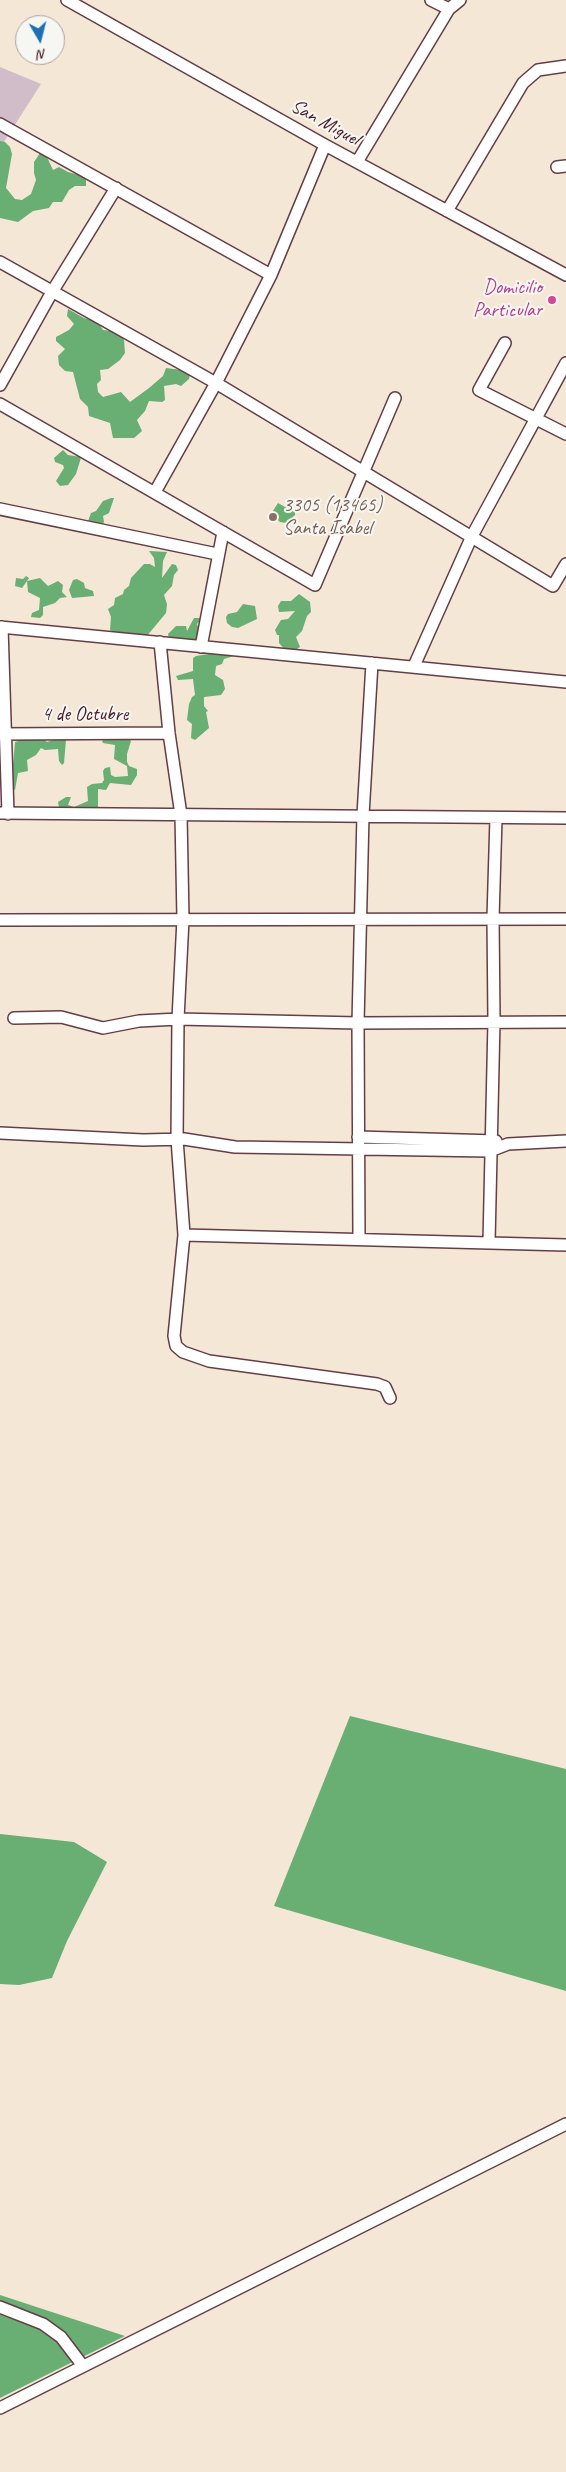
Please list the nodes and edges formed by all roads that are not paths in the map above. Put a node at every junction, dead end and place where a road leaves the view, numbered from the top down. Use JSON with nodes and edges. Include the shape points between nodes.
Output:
{"nodes":[{"id":1,"x":431,"y":0,"type":"edge"},
{"id":2,"x":460,"y":0,"type":"edge"},
{"id":3,"x":70,"y":1,"type":"edge"},
{"id":4,"x":449,"y":9,"type":"junction"},
{"id":5,"x":566,"y":66,"type":"edge"},
{"id":6,"x":0,"y":124,"type":"edge"},
{"id":7,"x":325,"y":145,"type":"junction"},
{"id":8,"x":357,"y":162,"type":"junction"},
{"id":9,"x":116,"y":188,"type":"junction"},
{"id":10,"x":447,"y":211,"type":"junction"},
{"id":11,"x":0,"y":262,"type":"edge"},
{"id":12,"x":271,"y":275,"type":"junction"},
{"id":13,"x":566,"y":275,"type":"edge"},
{"id":14,"x":52,"y":292,"type":"junction"},
{"id":15,"x":505,"y":343,"type":"dead end"},
{"id":16,"x":566,"y":363,"type":"edge"},
{"id":17,"x":216,"y":383,"type":"junction"},
{"id":18,"x":0,"y":385,"type":"edge"},
{"id":19,"x":395,"y":398,"type":"dead end"},
{"id":20,"x":0,"y":404,"type":"edge"},
{"id":21,"x":537,"y":418,"type":"junction"},
{"id":22,"x":566,"y":434,"type":"edge"},
{"id":23,"x":364,"y":471,"type":"junction"},
{"id":24,"x":155,"y":492,"type":"junction"},
{"id":25,"x":0,"y":510,"type":"edge"},
{"id":26,"x":223,"y":532,"type":"junction"},
{"id":27,"x":472,"y":536,"type":"junction"},
{"id":28,"x":217,"y":554,"type":"junction"},
{"id":29,"x":566,"y":564,"type":"edge"},
{"id":30,"x":1,"y":627,"type":"edge"},
{"id":31,"x":160,"y":642,"type":"junction"},
{"id":32,"x":200,"y":647,"type":"junction"},
{"id":33,"x":372,"y":663,"type":"junction"},
{"id":34,"x":414,"y":666,"type":"junction"},
{"id":35,"x":566,"y":682,"type":"edge"},
{"id":36,"x":169,"y":733,"type":"junction"},
{"id":37,"x":2,"y":734,"type":"edge"},
{"id":38,"x":4,"y":814,"type":"edge"},
{"id":39,"x":181,"y":815,"type":"junction"},
{"id":40,"x":363,"y":815,"type":"junction"},
{"id":41,"x":496,"y":818,"type":"junction"},
{"id":42,"x":566,"y":818,"type":"edge"},
{"id":43,"x":493,"y":918,"type":"junction"},
{"id":44,"x":183,"y":919,"type":"junction"},
{"id":45,"x":566,"y":919,"type":"edge"},
{"id":46,"x":0,"y":920,"type":"edge"},
{"id":47,"x":361,"y":921,"type":"junction"},
{"id":48,"x":14,"y":1018,"type":"dead end"},
{"id":49,"x":178,"y":1019,"type":"junction"},
{"id":50,"x":494,"y":1021,"type":"junction"},
{"id":51,"x":566,"y":1022,"type":"edge"},
{"id":52,"x":358,"y":1023,"type":"junction"},
{"id":53,"x":0,"y":1133,"type":"edge"},
{"id":54,"x":358,"y":1137,"type":"junction"},
{"id":55,"x":177,"y":1139,"type":"junction"},
{"id":56,"x":491,"y":1139,"type":"junction"},
{"id":57,"x":566,"y":1141,"type":"edge"},
{"id":58,"x":508,"y":1144,"type":"junction"},
{"id":59,"x":358,"y":1149,"type":"junction"},
{"id":60,"x":490,"y":1151,"type":"junction"},
{"id":61,"x":184,"y":1235,"type":"junction"},
{"id":62,"x":359,"y":1238,"type":"junction"},
{"id":63,"x":489,"y":1242,"type":"junction"},
{"id":64,"x":566,"y":1245,"type":"edge"},
{"id":65,"x":390,"y":1398,"type":"dead end"},
{"id":66,"x":566,"y":2124,"type":"edge"},
{"id":67,"x":0,"y":2307,"type":"edge"},
{"id":68,"x":83,"y":2366,"type":"junction"},
{"id":69,"x":0,"y":2408,"type":"edge"}],
"edges":[{"from":1,"to":4,"type":"street"},
{"from":2,"to":4,"type":"street"},
{"from":3,"to":7,"type":"street","name":"San Miguel"},
{"from":4,"to":8,"type":"street"},
{"from":5,"to":10,"type":"street","via":[[538,70],[523,83]]},
{"from":6,"to":9,"type":"street"},
{"from":7,"to":8,"type":"street","name":"San Miguel"},
{"from":7,"to":12,"type":"street"},
{"from":8,"to":10,"type":"street","name":"San Miguel"},
{"from":9,"to":12,"type":"street"},
{"from":9,"to":14,"type":"street"},
{"from":10,"to":13,"type":"street","name":"San Miguel"},
{"from":11,"to":14,"type":"street"},
{"from":12,"to":17,"type":"street"},
{"from":14,"to":17,"type":"street"},
{"from":14,"to":18,"type":"street"},
{"from":15,"to":21,"type":"street","via":[[479,390]]},
{"from":16,"to":21,"type":"street"},
{"from":17,"to":23,"type":"street"},
{"from":17,"to":24,"type":"street"},
{"from":19,"to":23,"type":"street"},
{"from":20,"to":24,"type":"street"},
{"from":21,"to":22,"type":"street"},
{"from":21,"to":27,"type":"street"},
{"from":23,"to":26,"type":"street","via":[[315,585]]},
{"from":23,"to":27,"type":"street"},
{"from":24,"to":26,"type":"street"},
{"from":25,"to":28,"type":"street"},
{"from":26,"to":28,"type":"street"},
{"from":27,"to":29,"type":"street","via":[[553,586]]},
{"from":27,"to":34,"type":"street"},
{"from":28,"to":32,"type":"street"},
{"from":30,"to":31,"type":"street"},
{"from":30,"to":37,"type":"street"},
{"from":31,"to":32,"type":"street"},
{"from":31,"to":36,"type":"street"},
{"from":32,"to":33,"type":"street"},
{"from":33,"to":34,"type":"street"},
{"from":33,"to":40,"type":"street"},
{"from":34,"to":35,"type":"street"},
{"from":36,"to":37,"type":"street","name":"4 de Octubre"},
{"from":36,"to":39,"type":"street"},
{"from":37,"to":38,"type":"street"},
{"from":38,"to":39,"type":"street"},
{"from":39,"to":40,"type":"street"},
{"from":39,"to":44,"type":"street"},
{"from":40,"to":41,"type":"street"},
{"from":40,"to":47,"type":"street"},
{"from":41,"to":42,"type":"street"},
{"from":41,"to":43,"type":"street"},
{"from":43,"to":45,"type":"street"},
{"from":43,"to":47,"type":"street"},
{"from":43,"to":50,"type":"street"},
{"from":44,"to":46,"type":"street"},
{"from":44,"to":47,"type":"street"},
{"from":44,"to":49,"type":"street"},
{"from":47,"to":52,"type":"street"},
{"from":48,"to":49,"type":"street","via":[[61,1017],[103,1028],[139,1021]]},
{"from":49,"to":52,"type":"street"},
{"from":49,"to":55,"type":"street"},
{"from":50,"to":51,"type":"street"},
{"from":50,"to":52,"type":"street"},
{"from":50,"to":56,"type":"street"},
{"from":52,"to":54,"type":"street"},
{"from":53,"to":55,"type":"street"},
{"from":54,"to":56,"type":"street"},
{"from":54,"to":59,"type":"street"},
{"from":55,"to":59,"type":"street","via":[[235,1147]]},
{"from":55,"to":61,"type":"street"},
{"from":56,"to":58,"type":"street"},
{"from":56,"to":60,"type":"street"},
{"from":57,"to":58,"type":"street"},
{"from":58,"to":60,"type":"street"},
{"from":59,"to":60,"type":"street"},
{"from":59,"to":62,"type":"street"},
{"from":60,"to":63,"type":"street"},
{"from":61,"to":62,"type":"street"},
{"from":61,"to":65,"type":"street","via":[[174,1336],[176,1346],[183,1352],[209,1361],[378,1384],[386,1387]]},
{"from":62,"to":63,"type":"street"},
{"from":63,"to":64,"type":"street"},
{"from":66,"to":68,"type":"street"},
{"from":67,"to":68,"type":"street","via":[[43,2324],[61,2337]]},
{"from":68,"to":69,"type":"street"}]}
